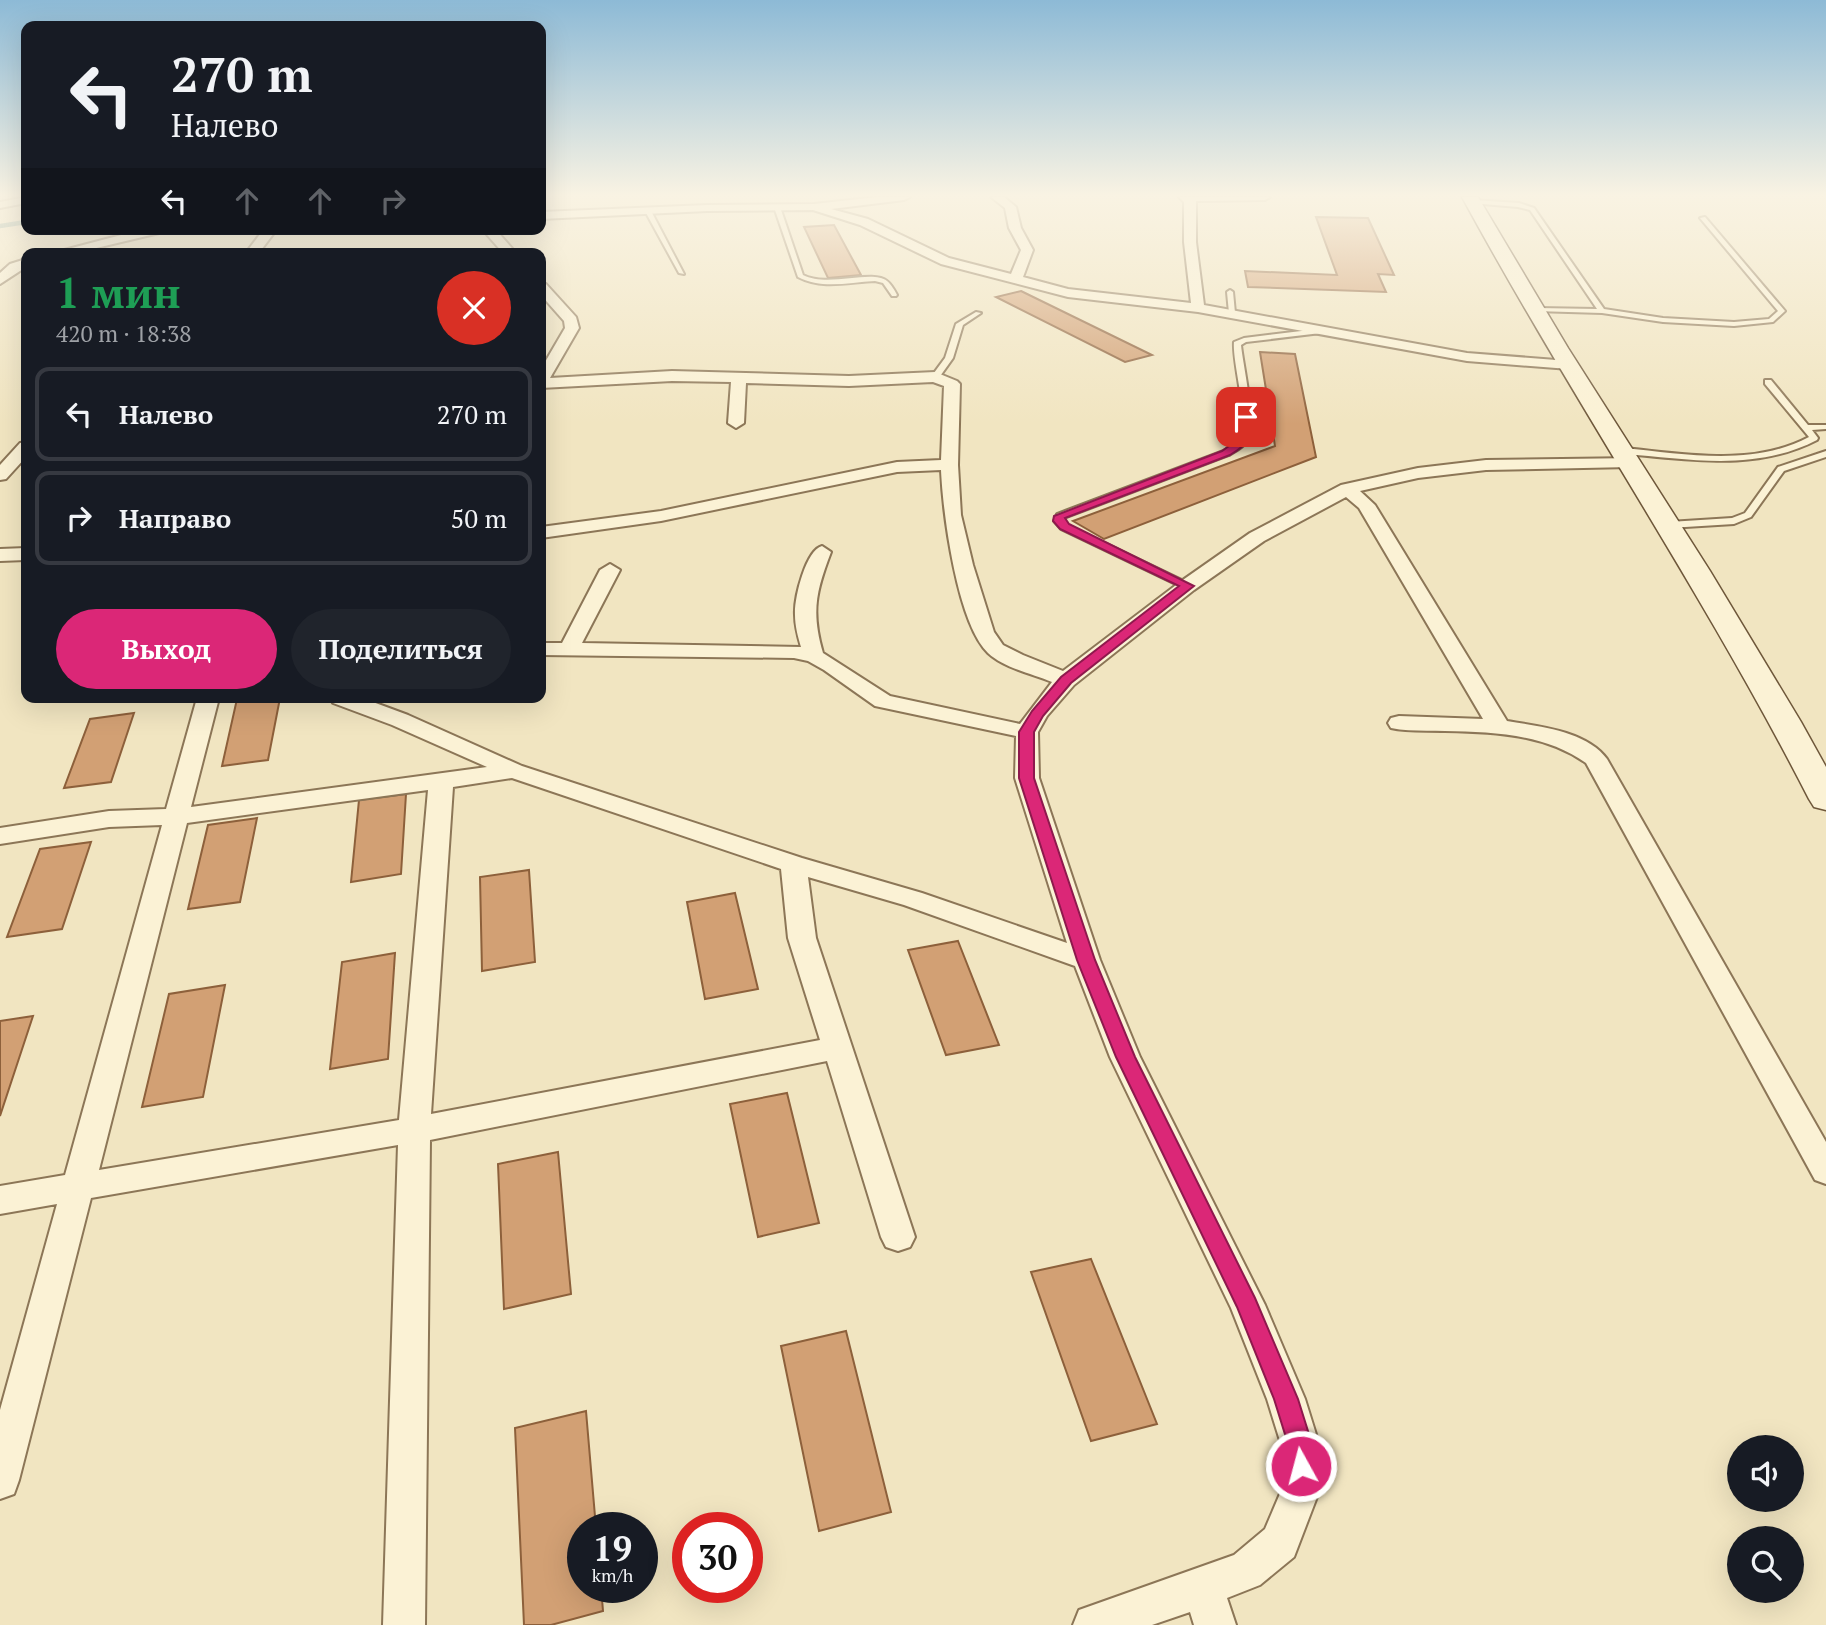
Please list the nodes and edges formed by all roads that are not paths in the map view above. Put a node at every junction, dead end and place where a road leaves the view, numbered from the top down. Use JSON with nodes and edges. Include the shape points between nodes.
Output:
{"nodes":[{"id":1,"x":799,"y":273,"type":"edge"},
{"id":2,"x":986,"y":273,"type":"edge"},
{"id":3,"x":1018,"y":273,"type":"edge"},
{"id":4,"x":1194,"y":273,"type":"edge"},
{"id":5,"x":1514,"y":273,"type":"edge"},
{"id":6,"x":1576,"y":273,"type":"edge"},
{"id":7,"x":1750,"y":273,"type":"edge"},
{"id":8,"x":1015,"y":281,"type":"junction"},
{"id":9,"x":546,"y":292,"type":"edge"},
{"id":10,"x":1230,"y":292,"type":"dead end"},
{"id":11,"x":894,"y":295,"type":"dead end"},
{"id":12,"x":1198,"y":308,"type":"junction"},
{"id":13,"x":1536,"y":310,"type":"junction"},
{"id":14,"x":1602,"y":311,"type":"junction"},
{"id":15,"x":978,"y":313,"type":"dead end"},
{"id":16,"x":1232,"y":313,"type":"junction"},
{"id":17,"x":1318,"y":331,"type":"junction"},
{"id":18,"x":1569,"y":365,"type":"junction"},
{"id":19,"x":546,"y":373,"type":"edge"},
{"id":20,"x":935,"y":377,"type":"junction"},
{"id":21,"x":739,"y":379,"type":"junction"},
{"id":22,"x":546,"y":382,"type":"edge"},
{"id":23,"x":1768,"y":382,"type":"dead end"},
{"id":24,"x":736,"y":423,"type":"dead end"},
{"id":25,"x":1826,"y":427,"type":"edge"},
{"id":26,"x":1805,"y":428,"type":"junction"},
{"id":27,"x":21,"y":452,"type":"edge"},
{"id":28,"x":1826,"y":454,"type":"edge"},
{"id":29,"x":1628,"y":457,"type":"junction"},
{"id":30,"x":949,"y":465,"type":"junction"},
{"id":31,"x":0,"y":475,"type":"edge"},
{"id":32,"x":1347,"y":489,"type":"junction"},
{"id":33,"x":1669,"y":525,"type":"junction"},
{"id":34,"x":546,"y":532,"type":"edge"},
{"id":35,"x":822,"y":552,"type":"dead end"},
{"id":36,"x":21,"y":554,"type":"edge"},
{"id":37,"x":0,"y":555,"type":"edge"},
{"id":38,"x":610,"y":569,"type":"dead end"},
{"id":39,"x":1187,"y":586,"type":"junction"},
{"id":40,"x":546,"y":649,"type":"edge"},
{"id":41,"x":569,"y":649,"type":"junction"},
{"id":42,"x":814,"y":656,"type":"junction"},
{"id":43,"x":1066,"y":680,"type":"junction"},
{"id":44,"x":207,"y":703,"type":"edge"},
{"id":45,"x":354,"y":703,"type":"edge"},
{"id":46,"x":1399,"y":723,"type":"dead end"},
{"id":47,"x":1499,"y":725,"type":"junction"},
{"id":48,"x":1027,"y":732,"type":"junction"},
{"id":49,"x":514,"y":771,"type":"junction"},
{"id":50,"x":441,"y":781,"type":"junction"},
{"id":51,"x":1826,"y":799,"type":"edge"},
{"id":52,"x":175,"y":817,"type":"junction"},
{"id":53,"x":0,"y":836,"type":"edge"},
{"id":54,"x":793,"y":864,"type":"junction"},
{"id":55,"x":1086,"y":960,"type":"junction"},
{"id":56,"x":838,"y":1048,"type":"junction"},
{"id":57,"x":414,"y":1130,"type":"junction"},
{"id":58,"x":1826,"y":1171,"type":"edge"},
{"id":59,"x":79,"y":1188,"type":"junction"},
{"id":60,"x":0,"y":1200,"type":"edge"},
{"id":61,"x":898,"y":1237,"type":"dead end"},
{"id":62,"x":0,"y":1480,"type":"edge"},
{"id":63,"x":1203,"y":1587,"type":"junction"},
{"id":64,"x":404,"y":1625,"type":"edge"},
{"id":65,"x":1094,"y":1625,"type":"edge"},
{"id":66,"x":1215,"y":1625,"type":"edge"}],
"edges":[{"from":1,"to":11,"type":"lane","via":[[808,282],[819,283],[876,279],[885,282]]},
{"from":2,"to":8,"type":"street"},
{"from":3,"to":8,"type":"street"},
{"from":4,"to":12,"type":"street"},
{"from":5,"to":13,"type":"main road"},
{"from":6,"to":14,"type":"lane"},
{"from":7,"to":14,"type":"lane","via":[[1782,311],[1771,321],[1663,320]]},
{"from":8,"to":12,"type":"street","via":[[1068,293]]},
{"from":9,"to":19,"type":"street","via":[[571,320],[572,328]]},
{"from":10,"to":16,"type":"lane"},
{"from":12,"to":16,"type":"street"},
{"from":13,"to":14,"type":"lane"},
{"from":13,"to":18,"type":"main road"},
{"from":15,"to":20,"type":"lane","via":[[960,324],[949,358]]},
{"from":16,"to":17,"type":"street"},
{"from":17,"to":18,"type":"street","via":[[1467,356]]},
{"from":17,"to":39,"type":"lane","via":[[1237,344],[1246,417],[1246,438],[1241,444],[1060,516],[1064,527]]},
{"from":18,"to":29,"type":"main road"},
{"from":20,"to":21,"type":"street","via":[[849,382]]},
{"from":20,"to":30,"type":"street","via":[[952,384]]},
{"from":21,"to":22,"type":"street","via":[[672,376]]},
{"from":21,"to":24,"type":"street"},
{"from":23,"to":26,"type":"lane"},
{"from":25,"to":26,"type":"lane"},
{"from":26,"to":29,"type":"lane","via":[[1814,438],[1800,448],[1763,456]]},
{"from":27,"to":31,"type":"street"},
{"from":28,"to":33,"type":"lane","via":[[1781,468],[1748,515],[1734,521]]},
{"from":29,"to":32,"type":"street","via":[[1486,465],[1418,473]]},
{"from":29,"to":33,"type":"main road"},
{"from":30,"to":34,"type":"street","via":[[897,467],[662,516]]},
{"from":30,"to":43,"type":"street","via":[[952,515],[984,632],[996,649]]},
{"from":32,"to":39,"type":"street","via":[[1257,537]]},
{"from":32,"to":47,"type":"street","via":[[1366,505]]},
{"from":33,"to":51,"type":"main road","via":[[1785,717]]},
{"from":35,"to":42,"type":"street","via":[[803,600],[804,626]]},
{"from":36,"to":37,"type":"street"},
{"from":38,"to":41,"type":"street"},
{"from":39,"to":43,"type":"street"},
{"from":40,"to":41,"type":"street"},
{"from":41,"to":42,"type":"street"},
{"from":42,"to":48,"type":"street","via":[[883,701]]},
{"from":43,"to":48,"type":"street"},
{"from":44,"to":52,"type":"street"},
{"from":45,"to":49,"type":"street"},
{"from":46,"to":47,"type":"street"},
{"from":47,"to":58,"type":"street","via":[[1566,742],[1585,749],[1595,759]]},
{"from":48,"to":55,"type":"street","via":[[1027,778]]},
{"from":49,"to":50,"type":"street"},
{"from":49,"to":54,"type":"street"},
{"from":50,"to":52,"type":"street"},
{"from":50,"to":57,"type":"street"},
{"from":52,"to":53,"type":"street","via":[[109,818]]},
{"from":52,"to":59,"type":"street"},
{"from":54,"to":55,"type":"street","via":[[913,899]]},
{"from":54,"to":56,"type":"street","via":[[802,938]]},
{"from":55,"to":63,"type":"street","via":[[1125,1057],[1247,1305],[1300,1444],[1301,1489],[1280,1543],[1246,1571]]},
{"from":56,"to":57,"type":"street"},
{"from":56,"to":61,"type":"street"},
{"from":57,"to":59,"type":"street"},
{"from":57,"to":64,"type":"street"},
{"from":59,"to":60,"type":"street"},
{"from":59,"to":62,"type":"street"},
{"from":63,"to":65,"type":"street"},
{"from":63,"to":66,"type":"street"}]}
